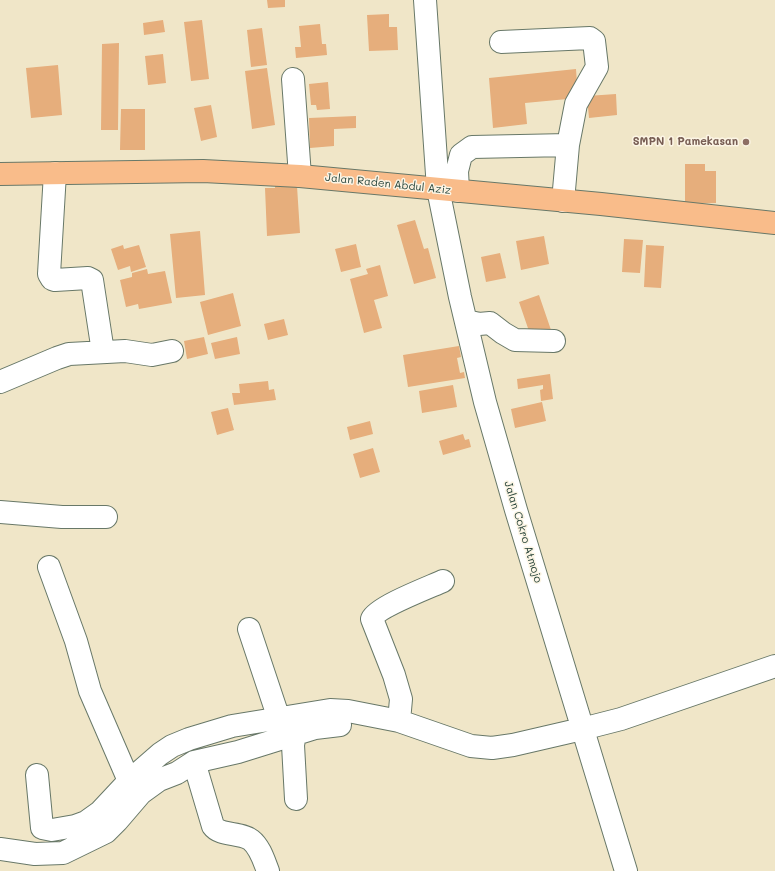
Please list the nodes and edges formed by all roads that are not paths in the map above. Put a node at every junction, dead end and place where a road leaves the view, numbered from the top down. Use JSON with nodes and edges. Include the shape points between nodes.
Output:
{"nodes":[{"id":1,"x":425,"y":0,"type":"edge"},
{"id":2,"x":501,"y":42,"type":"dead end"},
{"id":3,"x":293,"y":78,"type":"dead end"},
{"id":4,"x":568,"y":145,"type":"junction"},
{"id":5,"x":55,"y":173,"type":"junction"},
{"id":6,"x":0,"y":174,"type":"edge"},
{"id":7,"x":300,"y":176,"type":"junction"},
{"id":8,"x":448,"y":190,"type":"junction"},
{"id":9,"x":563,"y":201,"type":"junction"},
{"id":10,"x":775,"y":223,"type":"edge"},
{"id":11,"x":466,"y":321,"type":"junction"},
{"id":12,"x":554,"y":341,"type":"dead end"},
{"id":13,"x":172,"y":351,"type":"dead end"},
{"id":14,"x":103,"y":352,"type":"junction"},
{"id":15,"x":0,"y":382,"type":"edge"},
{"id":16,"x":0,"y":512,"type":"edge"},
{"id":17,"x":106,"y":517,"type":"dead end"},
{"id":18,"x":49,"y":567,"type":"dead end"},
{"id":19,"x":443,"y":581,"type":"dead end"},
{"id":20,"x":249,"y":629,"type":"dead end"},
{"id":21,"x":775,"y":666,"type":"edge"},
{"id":22,"x":775,"y":679,"type":"edge"},
{"id":23,"x":739,"y":686,"type":"junction"},
{"id":24,"x":382,"y":723,"type":"junction"},
{"id":25,"x":284,"y":730,"type":"junction"},
{"id":26,"x":585,"y":737,"type":"junction"},
{"id":27,"x":194,"y":762,"type":"junction"},
{"id":28,"x":37,"y":775,"type":"dead end"},
{"id":29,"x":129,"y":781,"type":"junction"},
{"id":30,"x":296,"y":799,"type":"dead end"},
{"id":31,"x":42,"y":828,"type":"junction"},
{"id":32,"x":0,"y":849,"type":"edge"},
{"id":33,"x":38,"y":854,"type":"junction"},
{"id":34,"x":268,"y":871,"type":"edge"},
{"id":35,"x":626,"y":871,"type":"edge"}],
"edges":[{"from":1,"to":8,"type":"street"},
{"from":2,"to":4,"type":"street","via":[[590,38],[594,41],[597,67],[576,104]]},
{"from":3,"to":7,"type":"street"},
{"from":4,"to":8,"type":"street","via":[[472,147],[461,155],[457,172]]},
{"from":4,"to":9,"type":"street"},
{"from":5,"to":6,"type":"main road","name":"Jalan Raden Abdul Aziz"},
{"from":5,"to":7,"type":"main road","name":"Jalan Raden Abdul Aziz","via":[[203,171]]},
{"from":5,"to":14,"type":"street","via":[[49,274],[55,280],[92,280]]},
{"from":7,"to":8,"type":"main road","name":"Jalan Raden Abdul Aziz"},
{"from":8,"to":9,"type":"main road","name":"Jalan Raden Abdul Aziz"},
{"from":8,"to":11,"type":"street","name":"Jalan Cokro Atmojo"},
{"from":9,"to":10,"type":"main road","name":"Jalan Raden Abdul Aziz"},
{"from":11,"to":12,"type":"street","via":[[490,323],[515,340]]},
{"from":11,"to":26,"type":"street","name":"Jalan Cokro Atmojo","via":[[485,402]]},
{"from":13,"to":14,"type":"street","via":[[152,355],[126,351]]},
{"from":14,"to":15,"type":"street","via":[[69,354]]},
{"from":16,"to":17,"type":"street","via":[[62,518]]},
{"from":18,"to":29,"type":"street","via":[[76,641],[90,691]]},
{"from":19,"to":24,"type":"street","via":[[387,606],[372,619],[401,699]]},
{"from":20,"to":25,"type":"street"},
{"from":21,"to":23,"type":"street"},
{"from":22,"to":23,"type":"street"},
{"from":23,"to":26,"type":"street","via":[[665,711],[619,734]]},
{"from":24,"to":25,"type":"street","via":[[348,711],[330,710]]},
{"from":24,"to":26,"type":"street","via":[[391,733],[466,759],[486,761],[532,756]]},
{"from":25,"to":27,"type":"street","via":[[238,752]]},
{"from":25,"to":29,"type":"street","via":[[232,726],[178,744],[160,754]]},
{"from":25,"to":30,"type":"street","via":[[293,745]]},
{"from":26,"to":35,"type":"street","name":"Jalan Cokro Atmojo"},
{"from":27,"to":33,"type":"street","via":[[177,773],[159,780],[141,793],[118,822],[106,832],[63,853]]},
{"from":27,"to":34,"type":"street","via":[[213,826],[218,830],[251,840],[258,847]]},
{"from":28,"to":31,"type":"street"},
{"from":29,"to":31,"type":"street","via":[[100,812],[86,822],[52,830]]},
{"from":31,"to":33,"type":"street"},
{"from":32,"to":33,"type":"street"}]}
